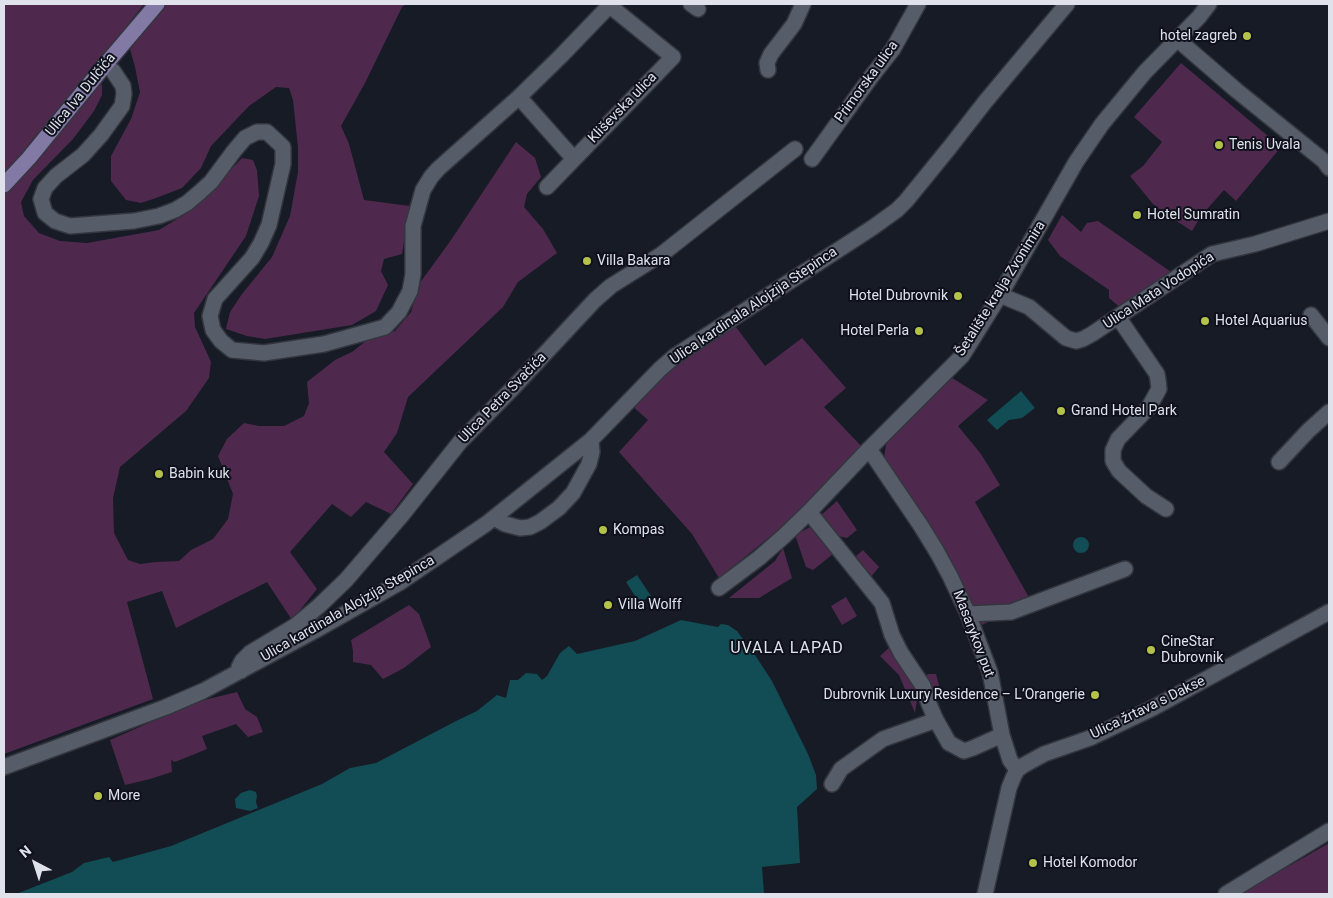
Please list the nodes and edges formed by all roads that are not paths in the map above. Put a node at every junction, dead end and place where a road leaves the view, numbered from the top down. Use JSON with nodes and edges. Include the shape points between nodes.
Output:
{"nodes":[{"id":1,"x":157,"y":4,"type":"edge"},
{"id":2,"x":803,"y":4,"type":"edge"},
{"id":3,"x":918,"y":4,"type":"edge"},
{"id":4,"x":1067,"y":4,"type":"edge"},
{"id":5,"x":1209,"y":4,"type":"edge"},
{"id":6,"x":610,"y":5,"type":"edge"},
{"id":7,"x":1178,"y":39,"type":"junction"},
{"id":8,"x":105,"y":65,"type":"junction"},
{"id":9,"x":768,"y":70,"type":"dead end"},
{"id":10,"x":519,"y":97,"type":"junction"},
{"id":11,"x":795,"y":149,"type":"dead end"},
{"id":12,"x":574,"y":159,"type":"junction"},
{"id":13,"x":812,"y":159,"type":"dead end"},
{"id":14,"x":1329,"y":168,"type":"edge"},
{"id":15,"x":4,"y":185,"type":"edge"},
{"id":16,"x":547,"y":187,"type":"dead end"},
{"id":17,"x":1329,"y":221,"type":"edge"},
{"id":18,"x":1000,"y":295,"type":"junction"},
{"id":19,"x":1311,"y":315,"type":"dead end"},
{"id":20,"x":1118,"y":317,"type":"junction"},
{"id":21,"x":1329,"y":338,"type":"edge"},
{"id":22,"x":1326,"y":422,"type":"edge"},
{"id":23,"x":591,"y":440,"type":"junction"},
{"id":24,"x":868,"y":449,"type":"junction"},
{"id":25,"x":1279,"y":462,"type":"dead end"},
{"id":26,"x":1166,"y":509,"type":"dead end"},
{"id":27,"x":809,"y":512,"type":"junction"},
{"id":28,"x":494,"y":518,"type":"junction"},
{"id":29,"x":1125,"y":569,"type":"dead end"},
{"id":30,"x":719,"y":588,"type":"dead end"},
{"id":31,"x":1329,"y":612,"type":"edge"},
{"id":32,"x":968,"y":614,"type":"junction"},
{"id":33,"x":241,"y":671,"type":"junction"},
{"id":34,"x":936,"y":720,"type":"junction"},
{"id":35,"x":1002,"y":735,"type":"junction"},
{"id":36,"x":4,"y":767,"type":"edge"},
{"id":37,"x":1017,"y":770,"type":"junction"},
{"id":38,"x":832,"y":784,"type":"dead end"},
{"id":39,"x":1329,"y":831,"type":"edge"},
{"id":40,"x":985,"y":894,"type":"edge"},
{"id":41,"x":1226,"y":894,"type":"edge"}],
"edges":[{"from":1,"to":8,"type":"main road","name":"Ulica Iva Dulčića"},
{"from":2,"to":9,"type":"street","via":[[794,24],[771,54]]},
{"from":3,"to":13,"type":"street","name":"Primorska ulica","via":[[892,49]]},
{"from":4,"to":23,"type":"street","name":"Ulica kardinala Alojzija Stepinca","via":[[897,210],[675,356]]},
{"from":5,"to":7,"type":"street","name":"Šetalište kralja Zvonimira"},
{"from":6,"to":10,"type":"street"},
{"from":6,"to":12,"type":"street","name":"Kliševska ulica","via":[[673,57]]},
{"from":7,"to":14,"type":"street"},
{"from":7,"to":18,"type":"street","name":"Šetalište kralja Zvonimira","via":[[1145,72],[1102,124],[1076,162]]},
{"from":8,"to":10,"type":"street","via":[[123,86],[122,106],[83,155],[45,188],[41,199],[45,213],[70,226],[159,216],[187,203],[200,192],[245,138],[257,132],[267,132],[283,147],[283,164],[269,225],[252,258],[215,299],[210,316],[213,330],[232,350],[264,353],[324,344],[385,327],[400,312],[410,291],[415,218],[423,190],[438,169]]},
{"from":8,"to":15,"type":"main road","name":"Ulica Iva Dulčića"},
{"from":10,"to":12,"type":"street"},
{"from":11,"to":33,"type":"street","name":"Ulica Petra Svačića","via":[[662,254],[595,300],[460,442],[346,580],[295,626],[250,653],[239,667]]},
{"from":12,"to":16,"type":"street","name":"Kliševska ulica"},
{"from":17,"to":20,"type":"street","name":"Ulica Mata Vodopića","via":[[1212,254]]},
{"from":18,"to":20,"type":"street","name":"Ulica Mata Vodopića","via":[[1029,308],[1066,338],[1076,341]]},
{"from":18,"to":24,"type":"street","name":"Šetalište kralja Zvonimira","via":[[962,356]]},
{"from":19,"to":21,"type":"street"},
{"from":20,"to":26,"type":"street","via":[[1156,374],[1159,389],[1149,407],[1118,439],[1113,461],[1146,496]]},
{"from":22,"to":25,"type":"street","via":[[1308,431]]},
{"from":23,"to":28,"type":"street","name":"Ulica kardinala Alojzija Stepinca"},
{"from":23,"to":28,"type":"street","via":[[589,464],[573,493],[560,508],[530,527],[520,528]]},
{"from":24,"to":27,"type":"street","name":"Šetalište kralja Zvonimira"},
{"from":24,"to":32,"type":"street","name":"Masarykov put","via":[[921,526]]},
{"from":27,"to":30,"type":"street","name":"Šetalište kralja Zvonimira","via":[[765,553]]},
{"from":27,"to":34,"type":"street","via":[[882,603],[900,653],[923,686]]},
{"from":28,"to":33,"type":"street","name":"Ulica kardinala Alojzija Stepinca","via":[[399,583]]},
{"from":29,"to":32,"type":"street","via":[[1011,612]]},
{"from":31,"to":37,"type":"street","name":"Ulica žrtava s Dakse","via":[[1153,708],[1090,738],[1031,760]]},
{"from":32,"to":35,"type":"street","name":"Masarykov put","via":[[990,672]]},
{"from":33,"to":36,"type":"street","name":"Ulica kardinala Alojzija Stepinca","via":[[166,707]]},
{"from":34,"to":35,"type":"street","via":[[949,743],[964,751]]},
{"from":34,"to":38,"type":"street","via":[[884,739],[841,769]]},
{"from":35,"to":37,"type":"street","name":"Masarykov put"},
{"from":37,"to":40,"type":"street","via":[[1009,788]]},
{"from":39,"to":41,"type":"street"}]}
